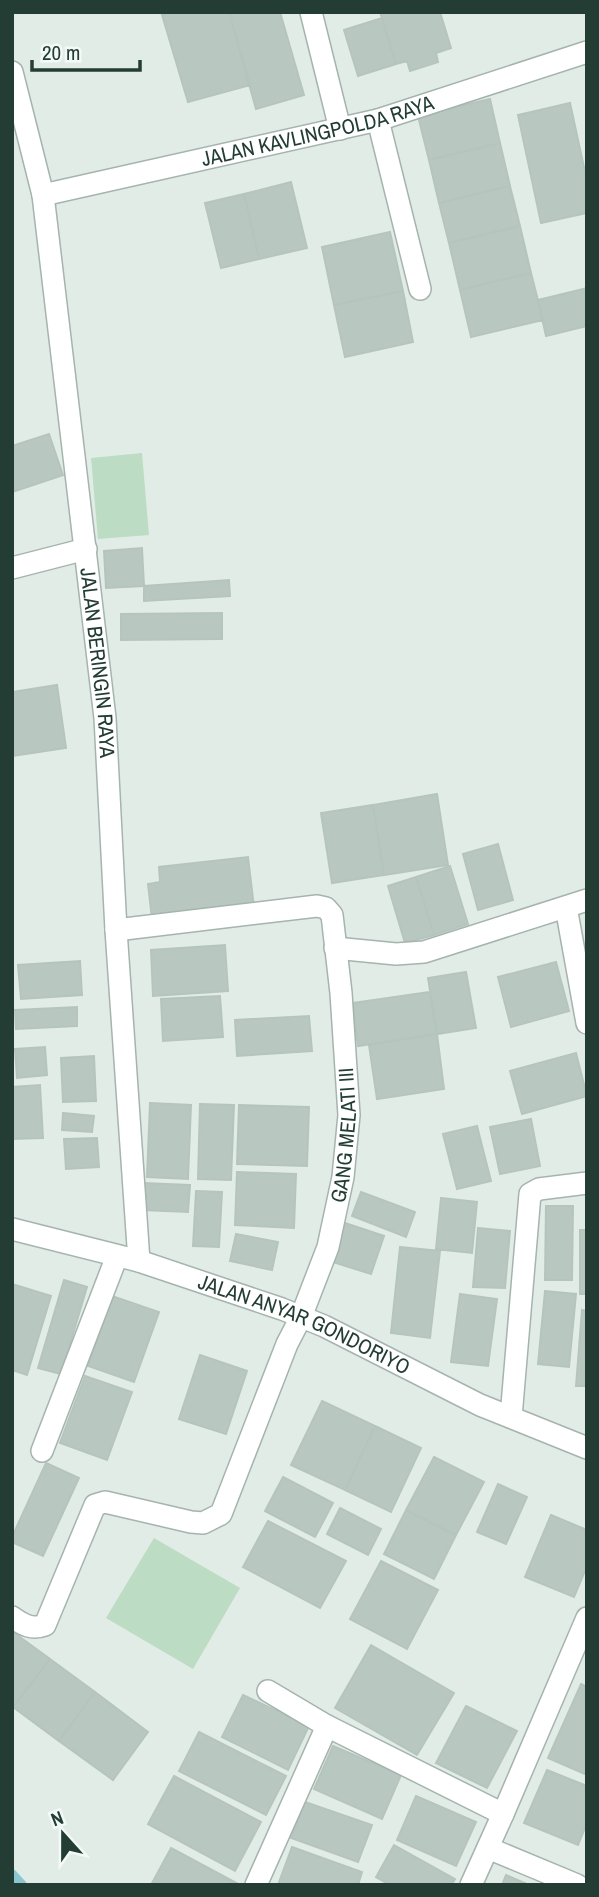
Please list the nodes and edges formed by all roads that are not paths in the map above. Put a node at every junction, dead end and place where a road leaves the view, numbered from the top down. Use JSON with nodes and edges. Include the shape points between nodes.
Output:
{"nodes":[{"id":1,"x":311,"y":12,"type":"edge"},
{"id":2,"x":587,"y":52,"type":"edge"},
{"id":3,"x":12,"y":72,"type":"edge"},
{"id":4,"x":378,"y":120,"type":"junction"},
{"id":5,"x":340,"y":129,"type":"junction"},
{"id":6,"x":43,"y":195,"type":"junction"},
{"id":7,"x":420,"y":289,"type":"dead end"},
{"id":8,"x":86,"y":549,"type":"junction"},
{"id":9,"x":12,"y":568,"type":"edge"},
{"id":10,"x":587,"y":900,"type":"edge"},
{"id":11,"x":566,"y":907,"type":"junction"},
{"id":12,"x":116,"y":930,"type":"junction"},
{"id":13,"x":335,"y":948,"type":"junction"},
{"id":14,"x":587,"y":1023,"type":"edge"},
{"id":15,"x":587,"y":1183,"type":"edge"},
{"id":16,"x":12,"y":1229,"type":"edge"},
{"id":17,"x":117,"y":1256,"type":"junction"},
{"id":18,"x":139,"y":1261,"type":"junction"},
{"id":19,"x":301,"y":1317,"type":"junction"},
{"id":20,"x":511,"y":1417,"type":"junction"},
{"id":21,"x":587,"y":1448,"type":"edge"},
{"id":22,"x":42,"y":1451,"type":"dead end"},
{"id":23,"x":12,"y":1617,"type":"edge"},
{"id":24,"x":587,"y":1618,"type":"edge"},
{"id":25,"x":268,"y":1691,"type":"dead end"},
{"id":26,"x":327,"y":1726,"type":"junction"},
{"id":27,"x":503,"y":1814,"type":"junction"},
{"id":28,"x":488,"y":1848,"type":"junction"},
{"id":29,"x":256,"y":1885,"type":"edge"},
{"id":30,"x":471,"y":1885,"type":"edge"},
{"id":31,"x":577,"y":1885,"type":"edge"}],
"edges":[{"from":1,"to":5,"type":"street"},
{"from":2,"to":4,"type":"street","name":"JALAN KAVLINGPOLDA RAYA"},
{"from":3,"to":6,"type":"street","name":"JALAN BERINGIN RAYA"},
{"from":4,"to":5,"type":"street","name":"JALAN KAVLINGPOLDA RAYA"},
{"from":4,"to":7,"type":"street"},
{"from":5,"to":6,"type":"street","name":"JALAN KAVLINGPOLDA RAYA"},
{"from":6,"to":8,"type":"street","name":"JALAN BERINGIN RAYA"},
{"from":8,"to":9,"type":"street"},
{"from":8,"to":12,"type":"street","name":"JALAN BERINGIN RAYA","via":[[105,718]]},
{"from":10,"to":11,"type":"street"},
{"from":11,"to":13,"type":"street","via":[[424,952]]},
{"from":11,"to":14,"type":"street"},
{"from":12,"to":13,"type":"street","name":"GANG MELATI III","via":[[317,906],[332,915]]},
{"from":12,"to":18,"type":"street","name":"JALAN BERINGIN RAYA"},
{"from":13,"to":19,"type":"street","name":"GANG MELATI III","via":[[349,1115],[343,1177],[328,1247]]},
{"from":15,"to":20,"type":"street","via":[[530,1194]]},
{"from":16,"to":17,"type":"street","name":"JALAN ANYAR GONDORIYO"},
{"from":17,"to":18,"type":"street","name":"JALAN ANYAR GONDORIYO"},
{"from":17,"to":22,"type":"street"},
{"from":18,"to":19,"type":"street","name":"JALAN ANYAR GONDORIYO"},
{"from":19,"to":20,"type":"street","name":"JALAN ANYAR GONDORIYO"},
{"from":19,"to":23,"type":"street","name":"GANG MELATI III","via":[[221,1514],[203,1523],[105,1502],[95,1505],[45,1625],[22,1625]]},
{"from":20,"to":21,"type":"street","name":"JALAN ANYAR GONDORIYO"},
{"from":24,"to":27,"type":"street"},
{"from":25,"to":26,"type":"street"},
{"from":26,"to":27,"type":"street"},
{"from":26,"to":29,"type":"street"},
{"from":27,"to":28,"type":"street"},
{"from":28,"to":30,"type":"street"},
{"from":28,"to":31,"type":"street"}]}
